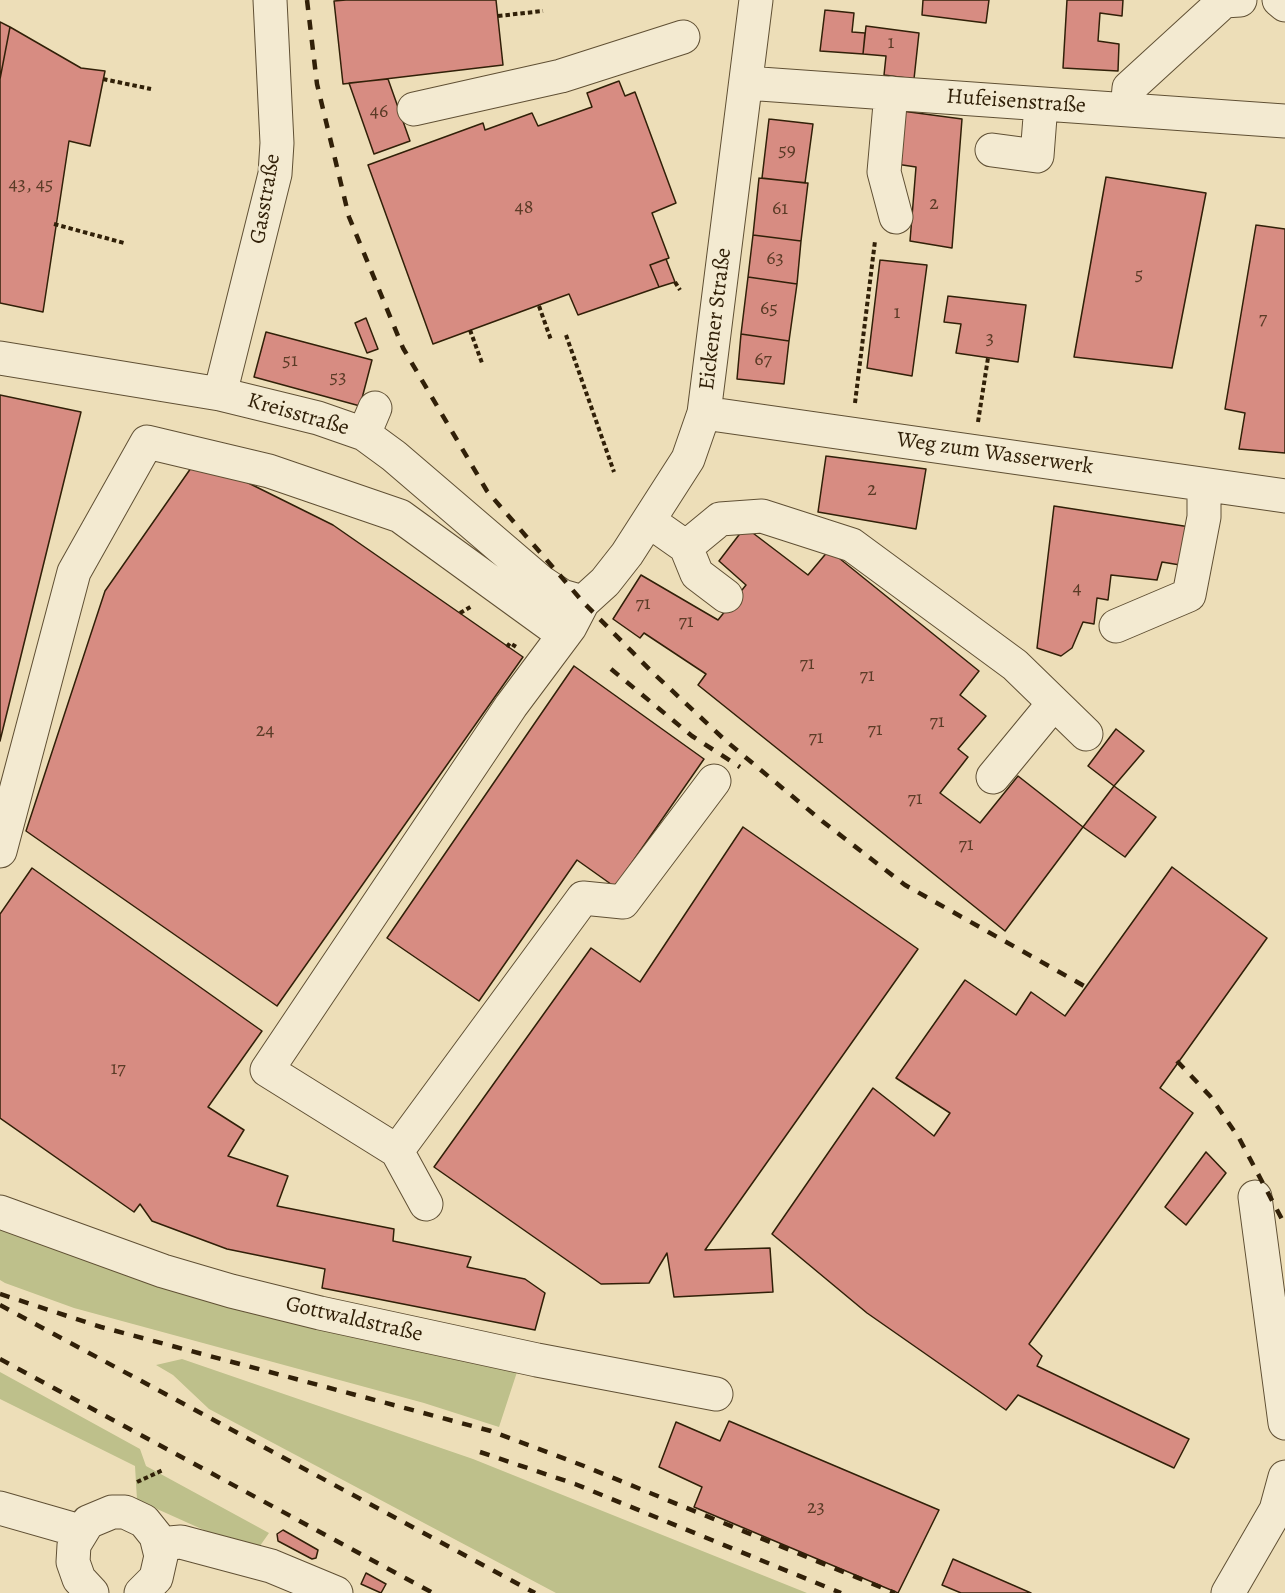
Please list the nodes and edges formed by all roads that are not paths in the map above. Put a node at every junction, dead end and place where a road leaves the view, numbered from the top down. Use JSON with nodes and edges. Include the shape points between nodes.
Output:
{"nodes":[{"id":1,"x":270,"y":0,"type":"edge"},
{"id":2,"x":756,"y":0,"type":"edge"},
{"id":3,"x":1240,"y":0,"type":"edge"},
{"id":4,"x":1279,"y":0,"type":"edge"},
{"id":5,"x":1285,"y":5,"type":"edge"},
{"id":6,"x":683,"y":37,"type":"dead end"},
{"id":7,"x":746,"y":83,"type":"junction"},
{"id":8,"x":891,"y":93,"type":"junction"},
{"id":9,"x":1041,"y":104,"type":"junction"},
{"id":10,"x":414,"y":109,"type":"dead end"},
{"id":11,"x":1127,"y":110,"type":"junction"},
{"id":12,"x":1284,"y":114,"type":"edge"},
{"id":13,"x":992,"y":150,"type":"dead end"},
{"id":14,"x":886,"y":228,"type":"road end"},
{"id":15,"x":0,"y":358,"type":"edge"},
{"id":16,"x":219,"y":394,"type":"junction"},
{"id":17,"x":704,"y":413,"type":"junction"},
{"id":18,"x":1204,"y":484,"type":"junction"},
{"id":19,"x":1285,"y":496,"type":"edge"},
{"id":20,"x":649,"y":521,"type":"junction"},
{"id":21,"x":686,"y":547,"type":"junction"},
{"id":22,"x":726,"y":596,"type":"dead end"},
{"id":23,"x":572,"y":621,"type":"junction"},
{"id":24,"x":1116,"y":626,"type":"dead end"},
{"id":25,"x":1054,"y":703,"type":"junction"},
{"id":26,"x":1086,"y":734,"type":"dead end"},
{"id":27,"x":993,"y":777,"type":"dead end"},
{"id":28,"x":714,"y":781,"type":"dead end"},
{"id":29,"x":0,"y":851,"type":"edge"},
{"id":30,"x":397,"y":1150,"type":"junction"},
{"id":31,"x":1255,"y":1197,"type":"dead end"},
{"id":32,"x":426,"y":1204,"type":"dead end"},
{"id":33,"x":0,"y":1212,"type":"edge"},
{"id":34,"x":716,"y":1394,"type":"dead end"},
{"id":35,"x":1285,"y":1423,"type":"edge"},
{"id":36,"x":1285,"y":1477,"type":"edge"},
{"id":37,"x":0,"y":1508,"type":"edge"},
{"id":38,"x":80,"y":1531,"type":"junction"},
{"id":39,"x":158,"y":1544,"type":"junction"},
{"id":40,"x":92,"y":1593,"type":"edge"},
{"id":41,"x":141,"y":1593,"type":"edge"},
{"id":42,"x":336,"y":1593,"type":"edge"},
{"id":43,"x":1228,"y":1593,"type":"edge"}],
"edges":[{"from":1,"to":16,"type":"street","name":"Gasstraße","via":[[275,174]]},
{"from":2,"to":7,"type":"street","name":"Eickener Straße"},
{"from":3,"to":11,"type":"street","via":[[1224,1],[1129,88]]},
{"from":4,"to":5,"type":"street"},
{"from":6,"to":10,"type":"street","via":[[561,76]]},
{"from":7,"to":8,"type":"street","name":"Hufeisenstraße"},
{"from":7,"to":17,"type":"street","name":"Eickener Straße"},
{"from":8,"to":9,"type":"street","name":"Hufeisenstraße"},
{"from":8,"to":14,"type":"street","via":[[884,172]]},
{"from":9,"to":11,"type":"street","name":"Hufeisenstraße"},
{"from":9,"to":13,"type":"street","via":[[1037,156]]},
{"from":11,"to":12,"type":"street","name":"Hufeisenstraße"},
{"from":15,"to":16,"type":"street","name":"Kreisstraße"},
{"from":16,"to":23,"type":"street","name":"Kreisstraße","via":[[318,418],[369,421],[394,456],[562,596]]},
{"from":17,"to":18,"type":"street","name":"Weg zum Wasserwerk"},
{"from":17,"to":20,"type":"street","name":"Eickener Straße","via":[[688,459]]},
{"from":18,"to":19,"type":"street","name":"Weg zum Wasserwerk"},
{"from":18,"to":24,"type":"street","via":[[1204,517],[1189,595]]},
{"from":20,"to":21,"type":"street"},
{"from":20,"to":23,"type":"street","name":"Eickener Straße"},
{"from":21,"to":22,"type":"street","via":[[697,574]]},
{"from":21,"to":25,"type":"street","via":[[720,519],[762,516],[852,545],[1015,665]]},
{"from":23,"to":29,"type":"street","via":[[400,516],[269,471],[147,442],[74,572]]},
{"from":23,"to":30,"type":"street","name":"Eickener Straße","via":[[267,1070]]},
{"from":25,"to":26,"type":"street"},
{"from":25,"to":27,"type":"street"},
{"from":28,"to":30,"type":"street","via":[[623,902],[583,898]]},
{"from":30,"to":32,"type":"street"},
{"from":31,"to":35,"type":"street"},
{"from":33,"to":34,"type":"street","name":"Gottwaldstraße","via":[[163,1271],[242,1294],[525,1357]]},
{"from":36,"to":43,"type":"street","via":[[1276,1510]]},
{"from":37,"to":38,"type":"street"},
{"from":38,"to":39,"type":"street","via":[[100,1515],[125,1512],[144,1521]]},
{"from":38,"to":40,"type":"street","via":[[73,1562],[79,1579]]},
{"from":39,"to":41,"type":"street","via":[[161,1556],[156,1578]]},
{"from":39,"to":42,"type":"street","via":[[181,1542],[271,1566]]}]}
